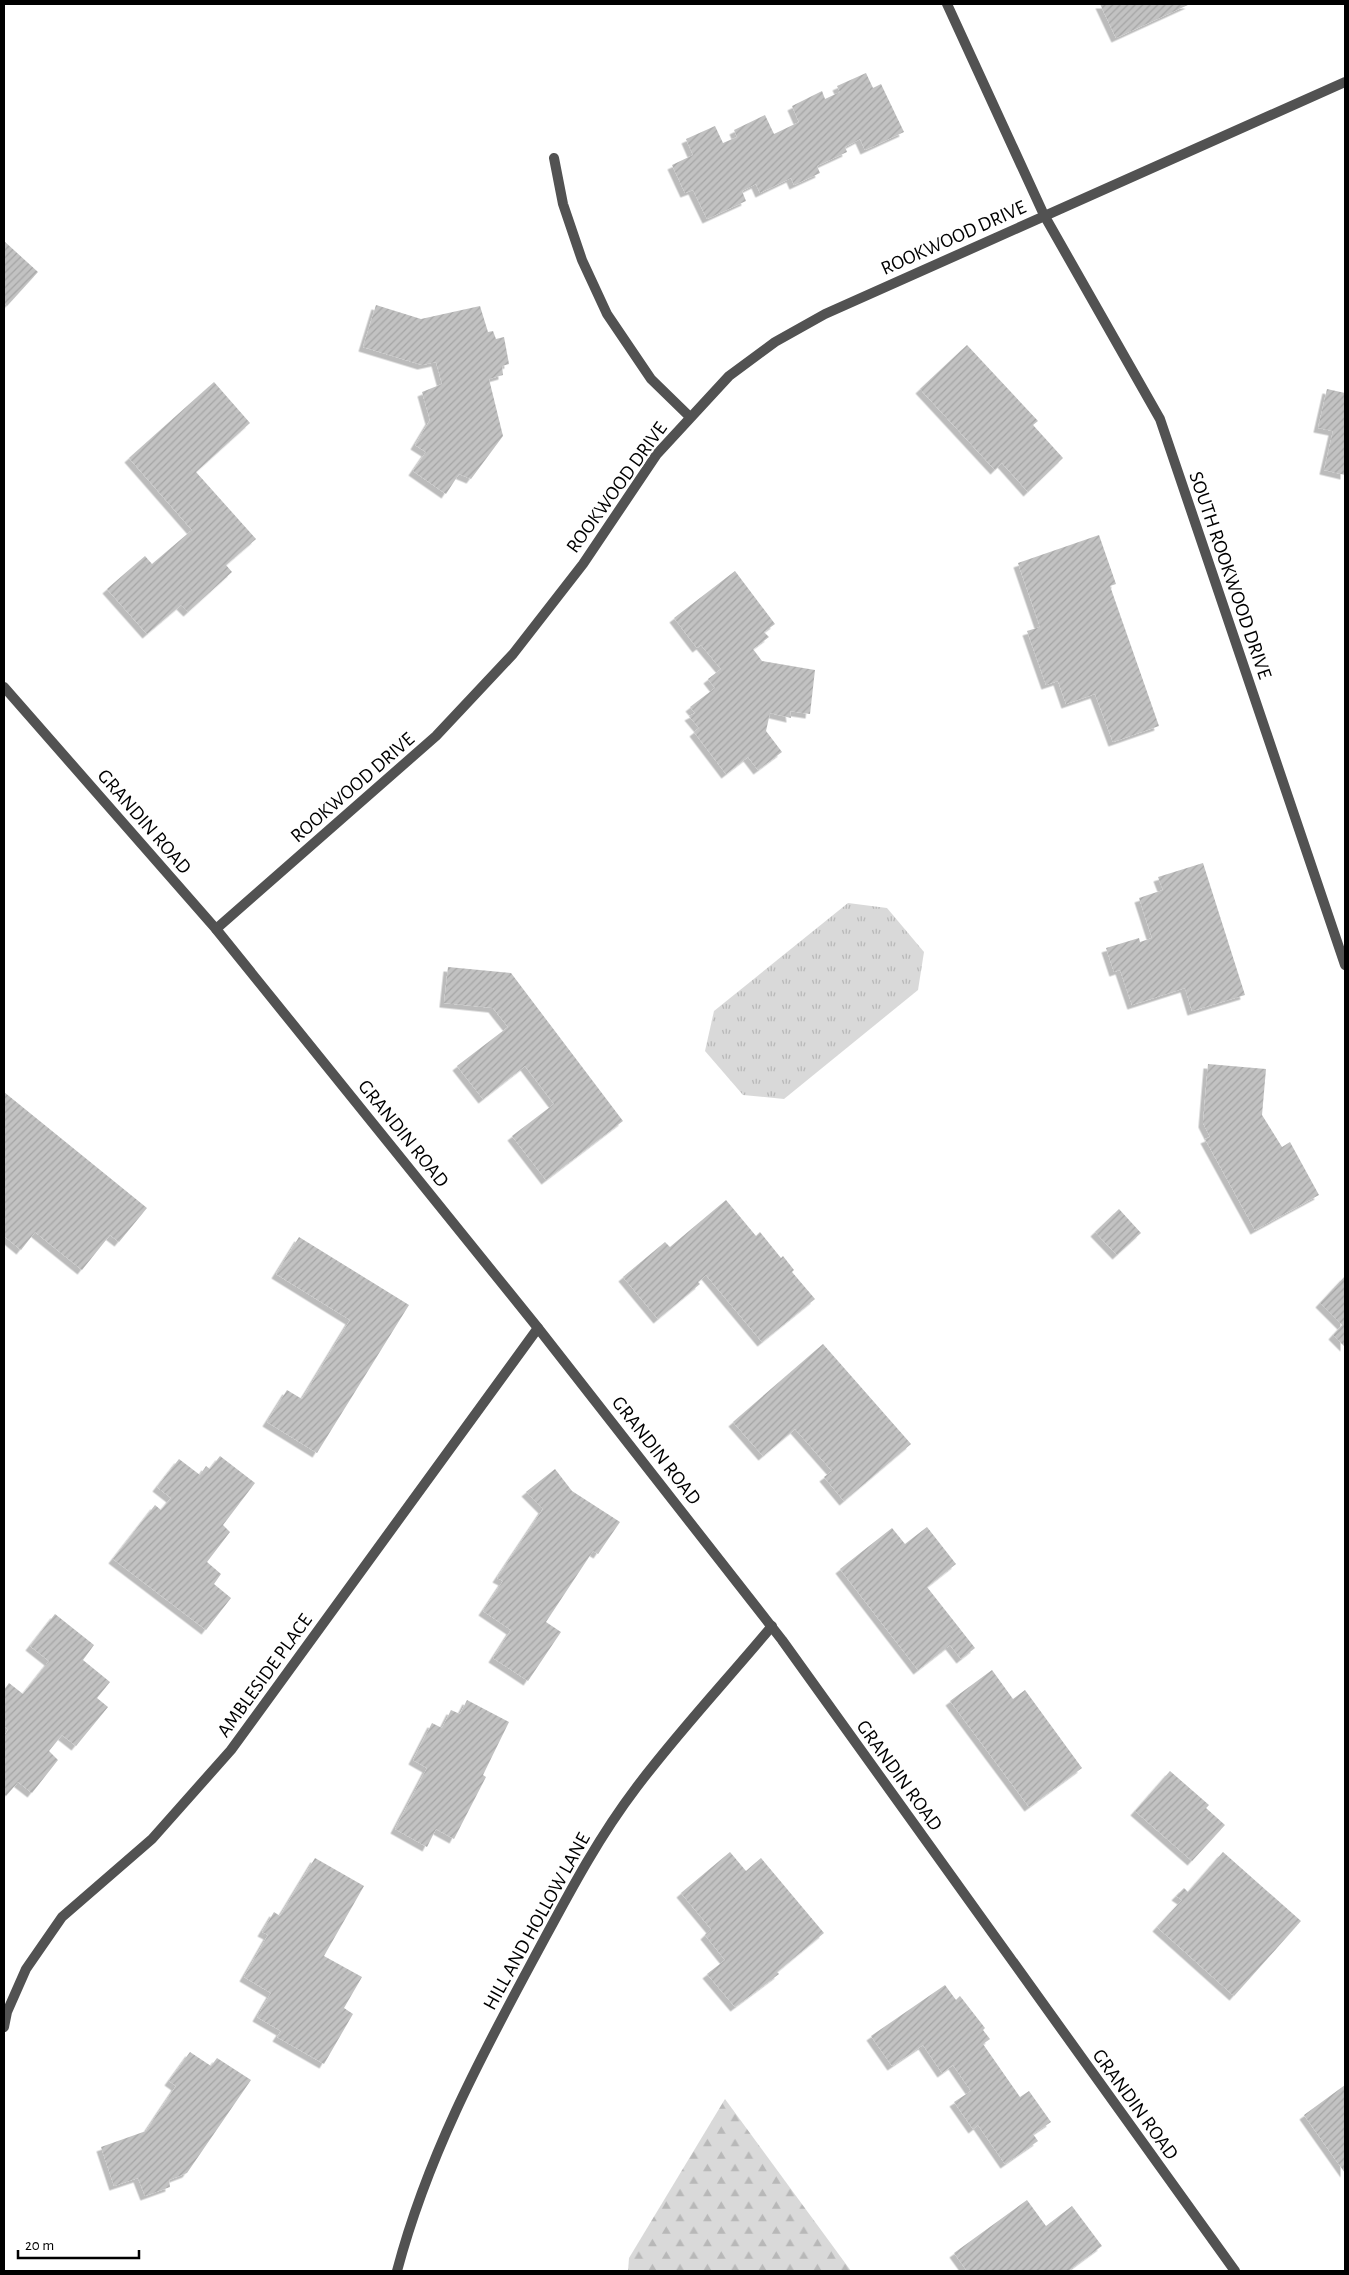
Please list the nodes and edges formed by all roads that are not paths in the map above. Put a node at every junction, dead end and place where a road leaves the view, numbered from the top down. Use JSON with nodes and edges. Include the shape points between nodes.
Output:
{"nodes":[{"id":1,"x":947,"y":4,"type":"edge"},
{"id":2,"x":1345,"y":82,"type":"edge"},
{"id":3,"x":554,"y":158,"type":"dead end"},
{"id":4,"x":1044,"y":215,"type":"junction"},
{"id":5,"x":690,"y":417,"type":"junction"},
{"id":6,"x":4,"y":687,"type":"edge"},
{"id":7,"x":216,"y":929,"type":"junction"},
{"id":8,"x":1345,"y":965,"type":"edge"},
{"id":9,"x":538,"y":1328,"type":"junction"},
{"id":10,"x":772,"y":1626,"type":"junction"},
{"id":11,"x":4,"y":2027,"type":"edge"},
{"id":12,"x":397,"y":2271,"type":"edge"},
{"id":13,"x":1235,"y":2271,"type":"edge"}],
"edges":[{"from":1,"to":4,"type":"street","name":"SOUTH ROOKWOOD DRIVE"},
{"from":2,"to":4,"type":"street","name":"ROOKWOOD DRIVE"},
{"from":3,"to":5,"type":"street","via":[[564,204],[582,260],[607,314],[650,380]]},
{"from":4,"to":5,"type":"street","name":"ROOKWOOD DRIVE","via":[[825,314],[774,342],[729,376]]},
{"from":4,"to":8,"type":"street","name":"SOUTH ROOKWOOD DRIVE","via":[[1160,419]]},
{"from":5,"to":7,"type":"street","name":"ROOKWOOD DRIVE","via":[[657,454],[583,564],[513,654],[436,736]]},
{"from":6,"to":7,"type":"street","name":"GRANDIN ROAD"},
{"from":7,"to":9,"type":"street","name":"GRANDIN ROAD"},
{"from":9,"to":10,"type":"street","name":"GRANDIN ROAD"},
{"from":9,"to":11,"type":"street","name":"AMBLESIDE PLACE","via":[[231,1750],[152,1839],[62,1917],[26,1969],[7,2012]]},
{"from":10,"to":12,"type":"street","name":"HILL AND HOLLOW LANE","via":[[636,1788],[591,1854],[480,2059],[440,2143],[408,2230]]},
{"from":10,"to":13,"type":"street","name":"GRANDIN ROAD"}]}
